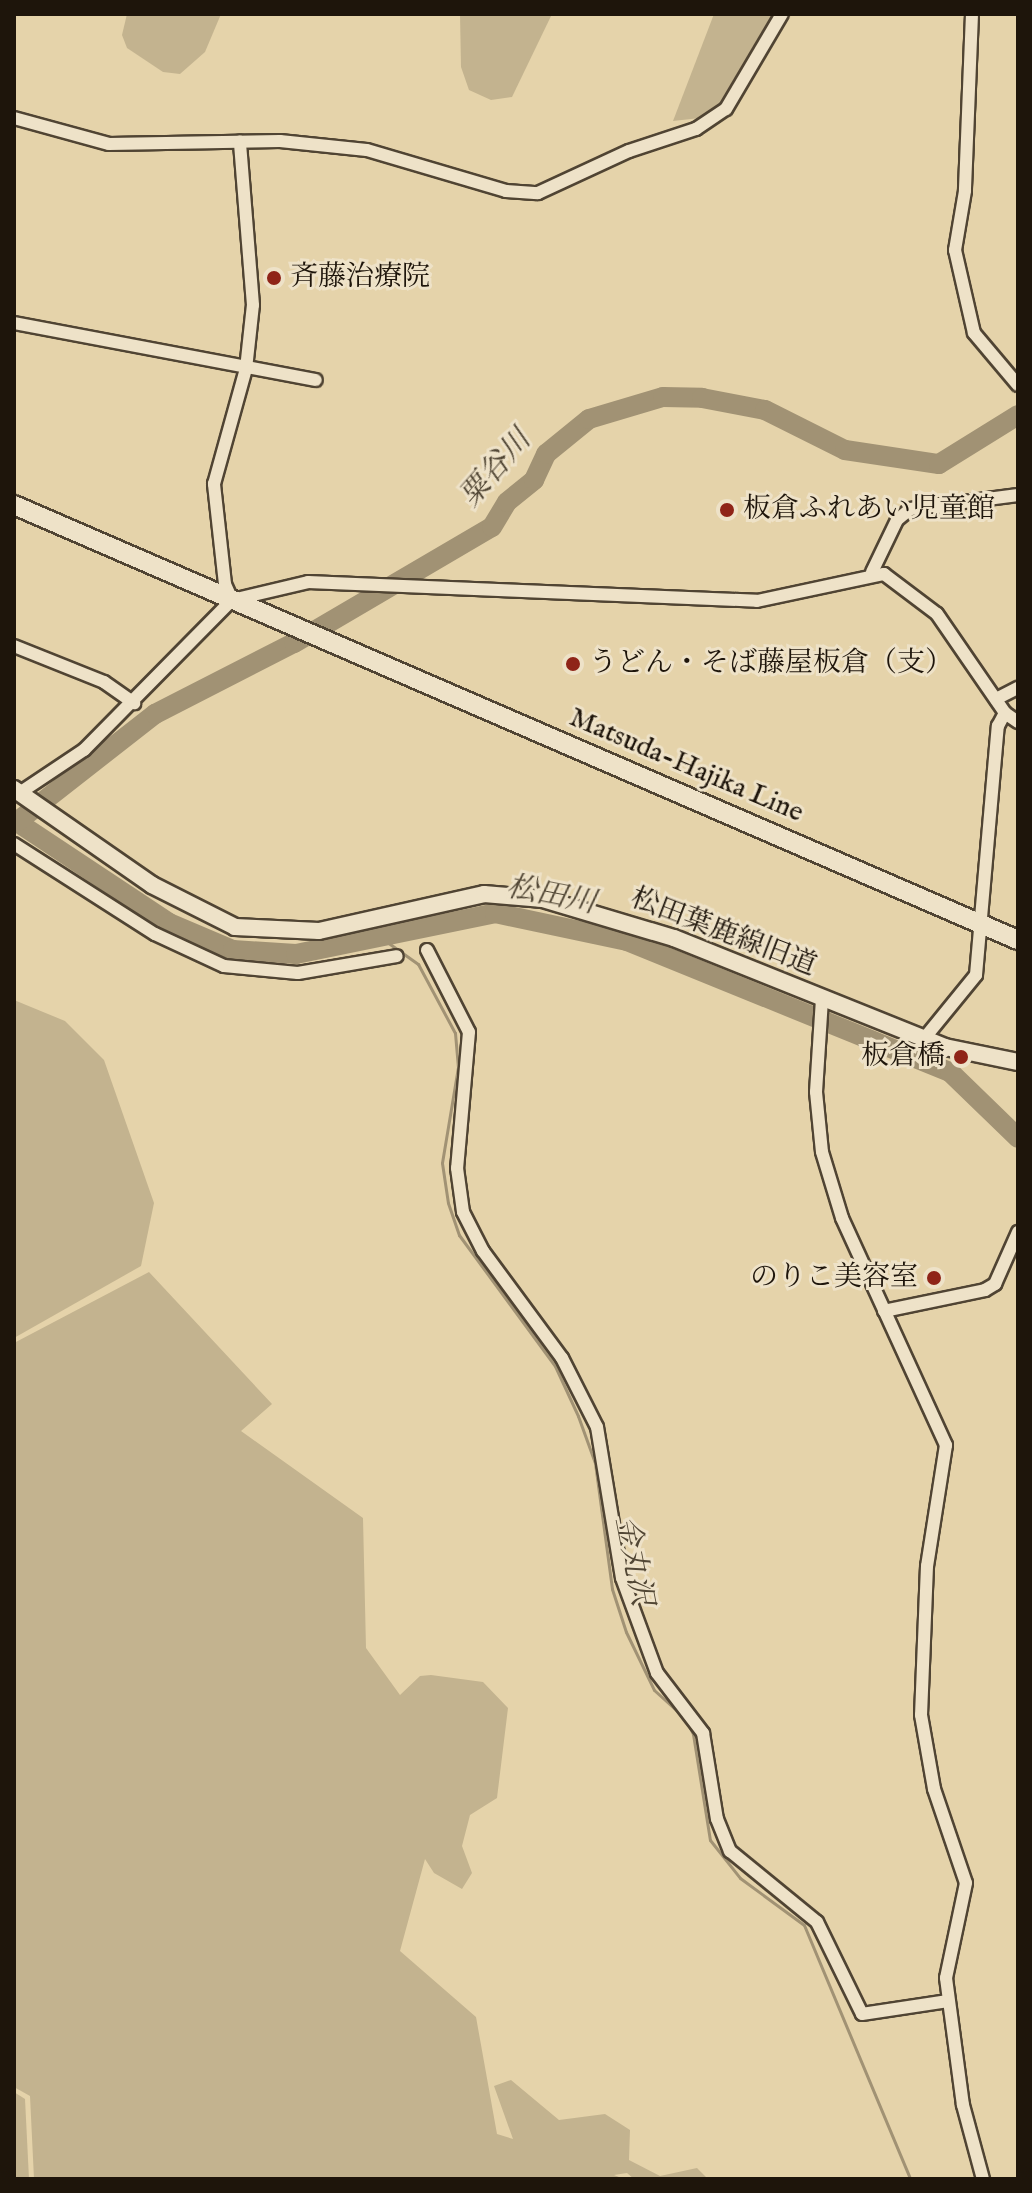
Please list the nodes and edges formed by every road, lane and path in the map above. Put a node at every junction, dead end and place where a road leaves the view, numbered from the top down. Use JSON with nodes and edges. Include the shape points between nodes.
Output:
{"nodes":[{"id":1,"x":782,"y":14,"type":"edge"},
{"id":2,"x":972,"y":14,"type":"edge"},
{"id":3,"x":14,"y":118,"type":"edge"},
{"id":4,"x":240,"y":142,"type":"junction"},
{"id":5,"x":14,"y":323,"type":"edge"},
{"id":6,"x":246,"y":369,"type":"junction"},
{"id":7,"x":316,"y":380,"type":"dead end"},
{"id":8,"x":1018,"y":385,"type":"edge"},
{"id":9,"x":1018,"y":495,"type":"edge"},
{"id":10,"x":14,"y":505,"type":"edge"},
{"id":11,"x":872,"y":572,"type":"junction"},
{"id":12,"x":232,"y":600,"type":"junction"},
{"id":13,"x":14,"y":646,"type":"edge"},
{"id":14,"x":1018,"y":688,"type":"edge"},
{"id":15,"x":996,"y":699,"type":"junction"},
{"id":16,"x":134,"y":703,"type":"junction"},
{"id":17,"x":1005,"y":713,"type":"junction"},
{"id":18,"x":1018,"y":722,"type":"edge"},
{"id":19,"x":21,"y":793,"type":"edge"},
{"id":20,"x":14,"y":844,"type":"edge"},
{"id":21,"x":981,"y":924,"type":"junction"},
{"id":22,"x":1018,"y":940,"type":"edge"},
{"id":23,"x":427,"y":950,"type":"dead end"},
{"id":24,"x":397,"y":956,"type":"dead end"},
{"id":25,"x":822,"y":999,"type":"junction"},
{"id":26,"x":923,"y":1040,"type":"junction"},
{"id":27,"x":1018,"y":1062,"type":"edge"},
{"id":28,"x":1018,"y":1232,"type":"edge"},
{"id":29,"x":884,"y":1311,"type":"junction"},
{"id":30,"x":948,"y":2001,"type":"junction"},
{"id":31,"x":983,"y":2179,"type":"edge"}],
"edges":[{"from":1,"to":4,"type":"street","via":[[726,109],[696,129],[629,151],[538,193],[506,191],[367,150]]},
{"from":2,"to":8,"type":"street","via":[[965,191],[955,250],[974,333]]},
{"from":3,"to":4,"type":"street","via":[[109,144]]},
{"from":4,"to":6,"type":"street","via":[[253,305]]},
{"from":5,"to":6,"type":"street"},
{"from":6,"to":7,"type":"street"},
{"from":6,"to":12,"type":"street","via":[[214,484]]},
{"from":9,"to":11,"type":"street","via":[[910,509],[897,520]]},
{"from":10,"to":12,"type":"main road"},
{"from":11,"to":12,"type":"street","via":[[757,601],[379,581],[308,582]]},
{"from":11,"to":15,"type":"street","via":[[896,580],[937,614]]},
{"from":12,"to":16,"type":"street"},
{"from":12,"to":21,"type":"main road","name":"Matsuda-Hajika Line"},
{"from":13,"to":16,"type":"street","via":[[104,682]]},
{"from":14,"to":15,"type":"street"},
{"from":15,"to":17,"type":"street"},
{"from":16,"to":19,"type":"street","via":[[84,750]]},
{"from":17,"to":18,"type":"street"},
{"from":17,"to":21,"type":"street","via":[[998,726]]},
{"from":19,"to":25,"type":"street","name":"松田葉鹿線旧道","via":[[152,885],[235,927],[319,931],[456,898],[522,895],[621,920]]},
{"from":20,"to":24,"type":"street","via":[[155,934],[224,966],[298,973]]},
{"from":21,"to":22,"type":"main road","name":"Matsuda-Hajika Line"},
{"from":21,"to":26,"type":"street","via":[[976,975]]},
{"from":23,"to":30,"type":"street","via":[[469,1032],[457,1168],[463,1212],[483,1251],[562,1358],[597,1427],[622,1578],[657,1673],[703,1733],[717,1819],[730,1851],[817,1922],[862,2014]]},
{"from":25,"to":26,"type":"street","name":"松田葉鹿線旧道"},
{"from":25,"to":29,"type":"street","via":[[816,1092],[822,1152],[842,1218]]},
{"from":26,"to":27,"type":"street","name":"松田葉鹿線旧道"},
{"from":28,"to":29,"type":"street","via":[[995,1284],[985,1290]]},
{"from":29,"to":30,"type":"street","via":[[946,1445],[927,1566],[921,1715],[934,1789],[966,1883],[950,1941]]},
{"from":30,"to":31,"type":"street","via":[[963,2105]]}]}
